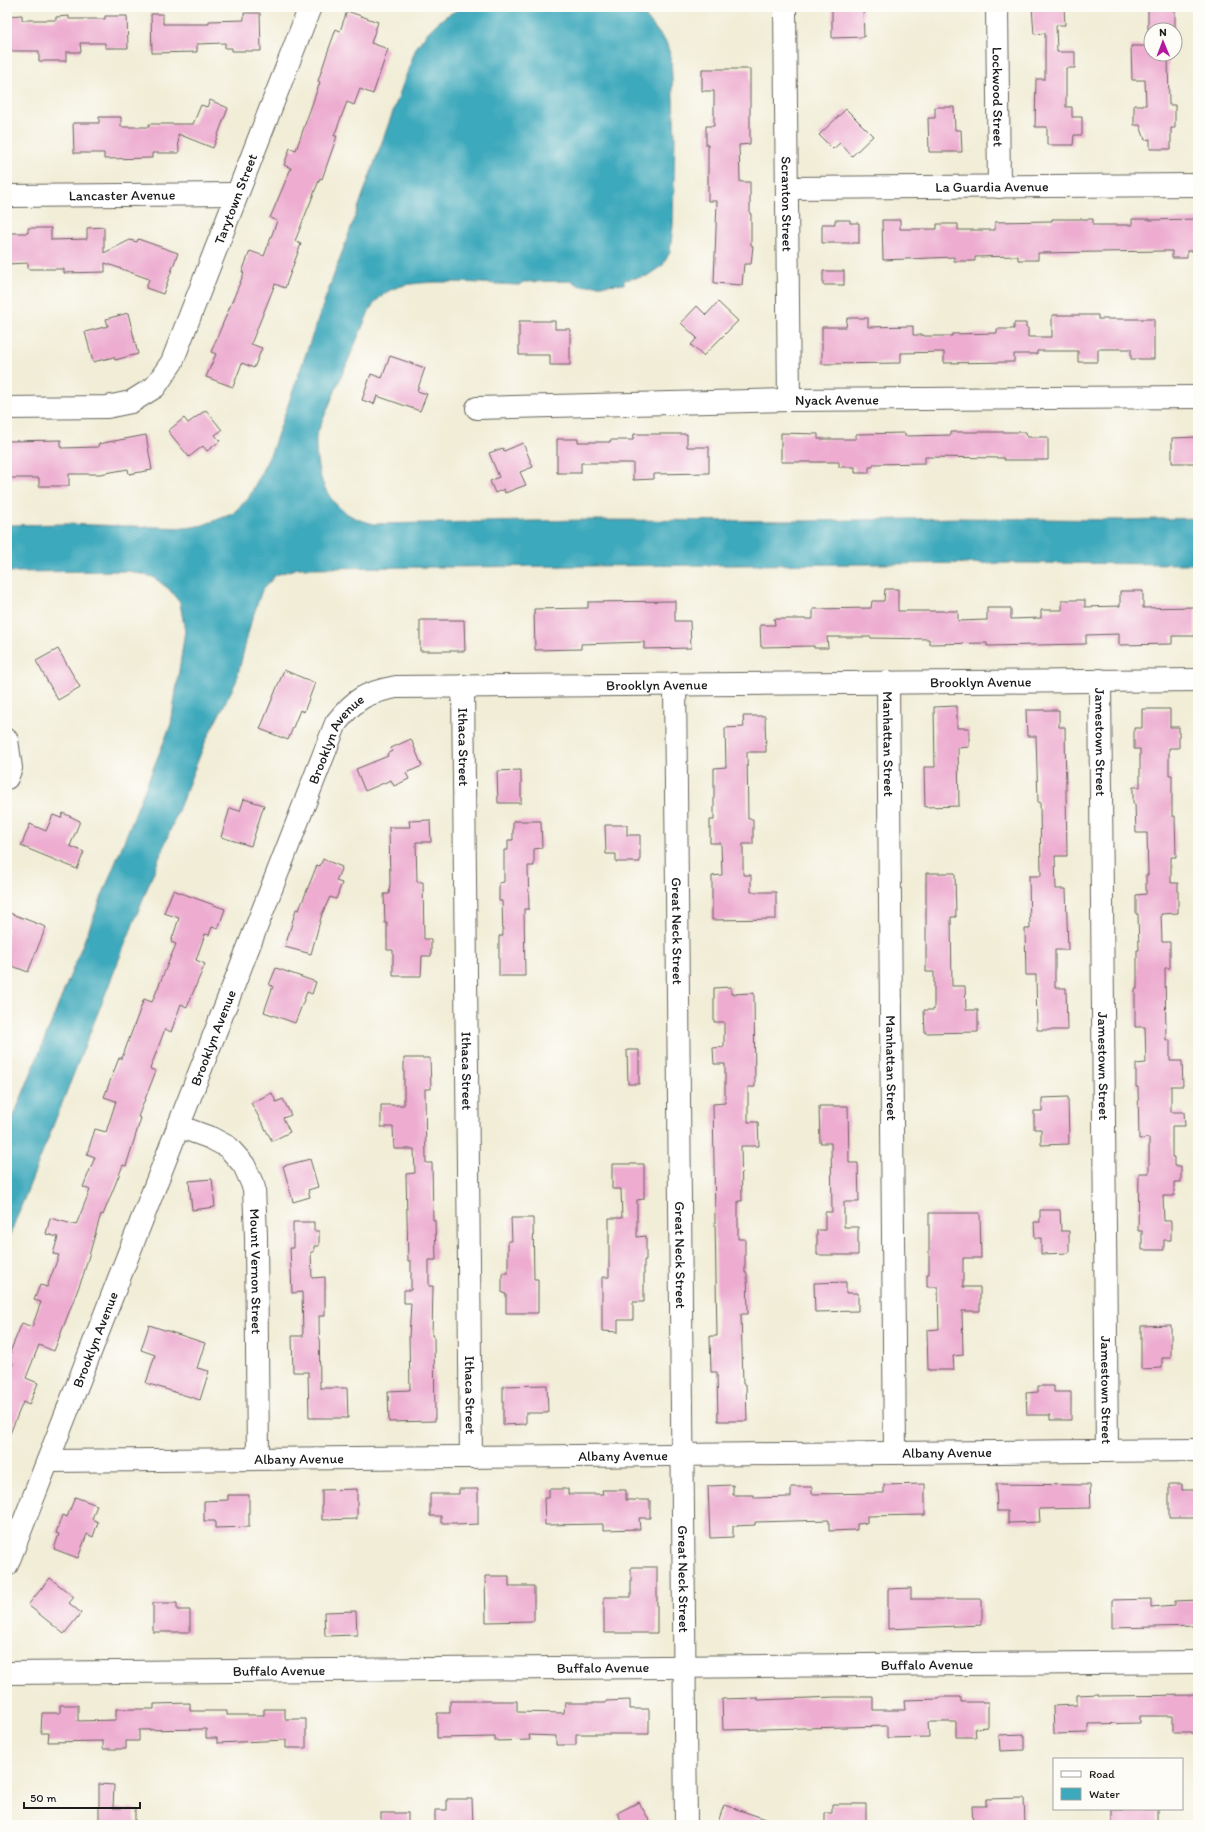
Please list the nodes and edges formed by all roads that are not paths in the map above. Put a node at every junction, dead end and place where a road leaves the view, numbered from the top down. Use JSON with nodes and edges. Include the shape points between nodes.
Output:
{"nodes":[{"id":1,"x":310,"y":7,"type":"edge"},
{"id":2,"x":785,"y":7,"type":"edge"},
{"id":3,"x":997,"y":7,"type":"edge"},
{"id":4,"x":1198,"y":185,"type":"edge"},
{"id":5,"x":999,"y":187,"type":"junction"},
{"id":6,"x":787,"y":188,"type":"junction"},
{"id":7,"x":237,"y":194,"type":"junction"},
{"id":8,"x":7,"y":196,"type":"edge"},
{"id":9,"x":1198,"y":397,"type":"edge"},
{"id":10,"x":789,"y":400,"type":"junction"},
{"id":11,"x":7,"y":408,"type":"edge"},
{"id":12,"x":477,"y":408,"type":"dead end"},
{"id":13,"x":1100,"y":680,"type":"junction"},
{"id":14,"x":1198,"y":680,"type":"edge"},
{"id":15,"x":888,"y":682,"type":"junction"},
{"id":16,"x":675,"y":684,"type":"junction"},
{"id":17,"x":463,"y":686,"type":"junction"},
{"id":18,"x":7,"y":740,"type":"edge"},
{"id":19,"x":7,"y":778,"type":"edge"},
{"id":20,"x":178,"y":1126,"type":"junction"},
{"id":21,"x":1198,"y":1450,"type":"edge"},
{"id":22,"x":1107,"y":1451,"type":"junction"},
{"id":23,"x":895,"y":1453,"type":"junction"},
{"id":24,"x":683,"y":1455,"type":"junction"},
{"id":25,"x":471,"y":1457,"type":"junction"},
{"id":26,"x":258,"y":1458,"type":"junction"},
{"id":27,"x":48,"y":1461,"type":"junction"},
{"id":28,"x":7,"y":1565,"type":"edge"},
{"id":29,"x":1198,"y":1662,"type":"edge"},
{"id":30,"x":685,"y":1667,"type":"junction"},
{"id":31,"x":7,"y":1673,"type":"edge"},
{"id":32,"x":686,"y":1825,"type":"edge"}],
"edges":[{"from":1,"to":7,"type":"street","name":"Tarytown Street"},
{"from":2,"to":6,"type":"street","name":"Scranton Street"},
{"from":3,"to":5,"type":"street","name":"Lockwood Street"},
{"from":4,"to":5,"type":"street","name":"La Guardia Avenue"},
{"from":5,"to":6,"type":"street","name":"La Guardia Avenue"},
{"from":6,"to":10,"type":"street","name":"Scranton Street"},
{"from":7,"to":8,"type":"street","name":"Lancaster Avenue"},
{"from":7,"to":11,"type":"street","name":"Tarytown Street","via":[[172,362],[155,387],[131,402],[107,407]]},
{"from":9,"to":10,"type":"street","name":"Nyack Avenue"},
{"from":10,"to":12,"type":"street","name":"Nyack Avenue"},
{"from":13,"to":14,"type":"street","name":"Brooklyn Avenue"},
{"from":13,"to":15,"type":"street","name":"Brooklyn Avenue"},
{"from":13,"to":22,"type":"street","name":"Jamestown Street"},
{"from":15,"to":16,"type":"street","name":"Brooklyn Avenue"},
{"from":15,"to":23,"type":"street","name":"Manhattan Street"},
{"from":16,"to":17,"type":"street","name":"Brooklyn Avenue"},
{"from":16,"to":24,"type":"street","name":"Great Neck Street"},
{"from":17,"to":20,"type":"street","name":"Brooklyn Avenue","via":[[396,687],[372,691],[351,704],[336,723]]},
{"from":17,"to":25,"type":"street","name":"Ithaca Street"},
{"from":18,"to":19,"type":"street","via":[[11,768]]},
{"from":20,"to":26,"type":"street","name":"Mount Vernon Street","via":[[228,1147],[244,1165],[254,1188]]},
{"from":20,"to":27,"type":"street","name":"Brooklyn Avenue"},
{"from":21,"to":22,"type":"street","name":"Albany Avenue"},
{"from":22,"to":23,"type":"street","name":"Albany Avenue"},
{"from":23,"to":24,"type":"street","name":"Albany Avenue"},
{"from":24,"to":25,"type":"street","name":"Albany Avenue"},
{"from":24,"to":30,"type":"street","name":"Great Neck Street"},
{"from":25,"to":26,"type":"street","name":"Albany Avenue"},
{"from":26,"to":27,"type":"street","name":"Albany Avenue"},
{"from":27,"to":28,"type":"street","name":"Brooklyn Avenue"},
{"from":29,"to":30,"type":"street","name":"Buffalo Avenue"},
{"from":30,"to":31,"type":"street","name":"Buffalo Avenue"},
{"from":30,"to":32,"type":"street","name":"Great Neck Street"}]}
